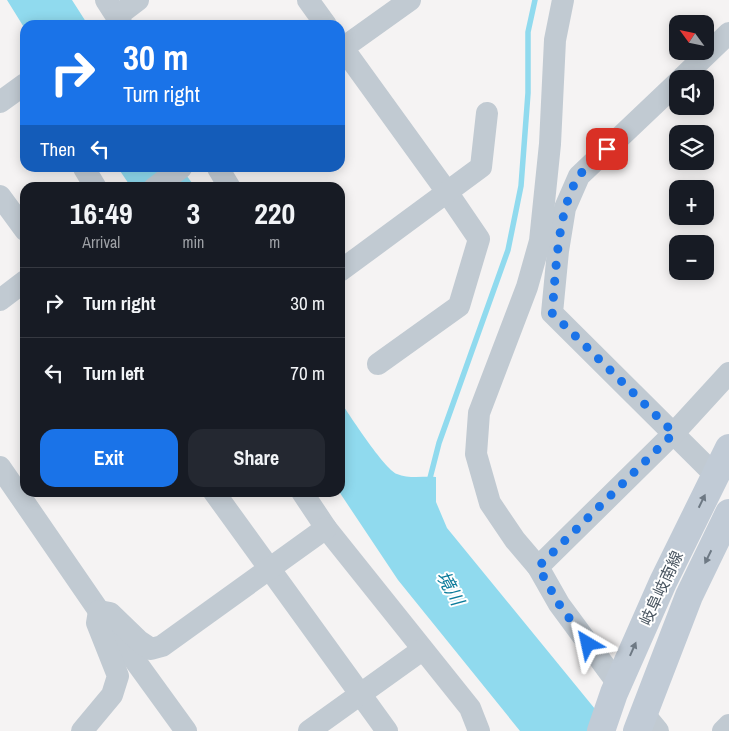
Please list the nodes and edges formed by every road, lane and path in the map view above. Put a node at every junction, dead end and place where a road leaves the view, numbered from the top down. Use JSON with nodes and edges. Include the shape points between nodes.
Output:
{"nodes":[{"id":1,"x":138,"y":0,"type":"edge"},
{"id":2,"x":308,"y":0,"type":"edge"},
{"id":3,"x":410,"y":0,"type":"edge"},
{"id":4,"x":563,"y":0,"type":"edge"},
{"id":5,"x":115,"y":13,"type":"edge"},
{"id":6,"x":322,"y":20,"type":"edge"},
{"id":7,"x":729,"y":33,"type":"edge"},
{"id":8,"x":345,"y":44,"type":"edge"},
{"id":9,"x":345,"y":52,"type":"edge"},
{"id":10,"x":690,"y":70,"type":"edge"},
{"id":11,"x":20,"y":88,"type":"edge"},
{"id":12,"x":669,"y":91,"type":"edge"},
{"id":13,"x":0,"y":102,"type":"edge"},
{"id":14,"x":488,"y":113,"type":"dead end"},
{"id":15,"x":176,"y":172,"type":"edge"},
{"id":16,"x":162,"y":182,"type":"edge"},
{"id":17,"x":447,"y":192,"type":"junction"},
{"id":18,"x":0,"y":196,"type":"edge"},
{"id":19,"x":20,"y":223,"type":"edge"},
{"id":20,"x":345,"y":266,"type":"edge"},
{"id":21,"x":20,"y":285,"type":"edge"},
{"id":22,"x":0,"y":300,"type":"edge"},
{"id":23,"x":378,"y":364,"type":"dead end"},
{"id":24,"x":729,"y":373,"type":"edge"},
{"id":25,"x":674,"y":433,"type":"junction"},
{"id":26,"x":729,"y":448,"type":"edge"},
{"id":27,"x":0,"y":467,"type":"edge"},
{"id":28,"x":715,"y":475,"type":"junction"},
{"id":29,"x":20,"y":489,"type":"edge"},
{"id":30,"x":26,"y":497,"type":"edge"},
{"id":31,"x":218,"y":497,"type":"edge"},
{"id":32,"x":305,"y":497,"type":"edge"},
{"id":33,"x":729,"y":513,"type":"edge"},
{"id":34,"x":326,"y":528,"type":"junction"},
{"id":35,"x":538,"y":567,"type":"junction"},
{"id":36,"x":269,"y":570,"type":"junction"},
{"id":37,"x":99,"y":611,"type":"junction"},
{"id":38,"x":422,"y":650,"type":"junction"},
{"id":39,"x":616,"y":688,"type":"junction"},
{"id":40,"x":360,"y":695,"type":"junction"},
{"id":41,"x":729,"y":725,"type":"edge"},
{"id":42,"x":644,"y":726,"type":"edge"},
{"id":43,"x":82,"y":731,"type":"edge"},
{"id":44,"x":186,"y":731,"type":"edge"},
{"id":45,"x":309,"y":731,"type":"edge"},
{"id":46,"x":387,"y":731,"type":"edge"},
{"id":47,"x":479,"y":731,"type":"edge"},
{"id":48,"x":601,"y":731,"type":"edge"},
{"id":49,"x":723,"y":731,"type":"edge"}],
"edges":[{"from":1,"to":5,"type":"street"},
{"from":2,"to":6,"type":"street"},
{"from":3,"to":8,"type":"street"},
{"from":4,"to":35,"type":"street","via":[[556,40],[540,241],[527,287],[479,413],[476,454],[490,503]]},
{"from":7,"to":10,"type":"street"},
{"from":9,"to":17,"type":"street"},
{"from":11,"to":13,"type":"street"},
{"from":12,"to":25,"type":"street","via":[[579,176],[565,208],[552,313]]},
{"from":14,"to":17,"type":"street","via":[[481,167]]},
{"from":15,"to":16,"type":"street"},
{"from":17,"to":20,"type":"street"},
{"from":17,"to":23,"type":"street","via":[[480,239],[458,306]]},
{"from":18,"to":19,"type":"street"},
{"from":21,"to":22,"type":"street"},
{"from":24,"to":25,"type":"street"},
{"from":25,"to":28,"type":"street"},
{"from":25,"to":35,"type":"street"},
{"from":26,"to":28,"type":"main road","name":"岐阜岐南線"},
{"from":27,"to":29,"type":"street"},
{"from":39,"to":28,"type":"main road","name":"岐阜岐南線","one_way":true},
{"from":30,"to":37,"type":"street"},
{"from":31,"to":36,"type":"street"},
{"from":32,"to":34,"type":"street"},
{"from":33,"to":42,"type":"main road","name":"岐阜岐南線","one_way":true,"via":[[689,596]]},
{"from":34,"to":36,"type":"street"},
{"from":34,"to":38,"type":"street"},
{"from":35,"to":39,"type":"street"},
{"from":36,"to":37,"type":"street","via":[[162,646],[151,649],[110,613]]},
{"from":36,"to":40,"type":"street"},
{"from":37,"to":43,"type":"street","via":[[97,623],[118,676],[112,695]]},
{"from":37,"to":44,"type":"street"},
{"from":38,"to":40,"type":"street"},
{"from":38,"to":47,"type":"street","via":[[470,708]]},
{"from":39,"to":48,"type":"main road","name":"岐阜岐南線"},
{"from":40,"to":45,"type":"street"},
{"from":40,"to":46,"type":"street"},
{"from":41,"to":49,"type":"street"}]}
